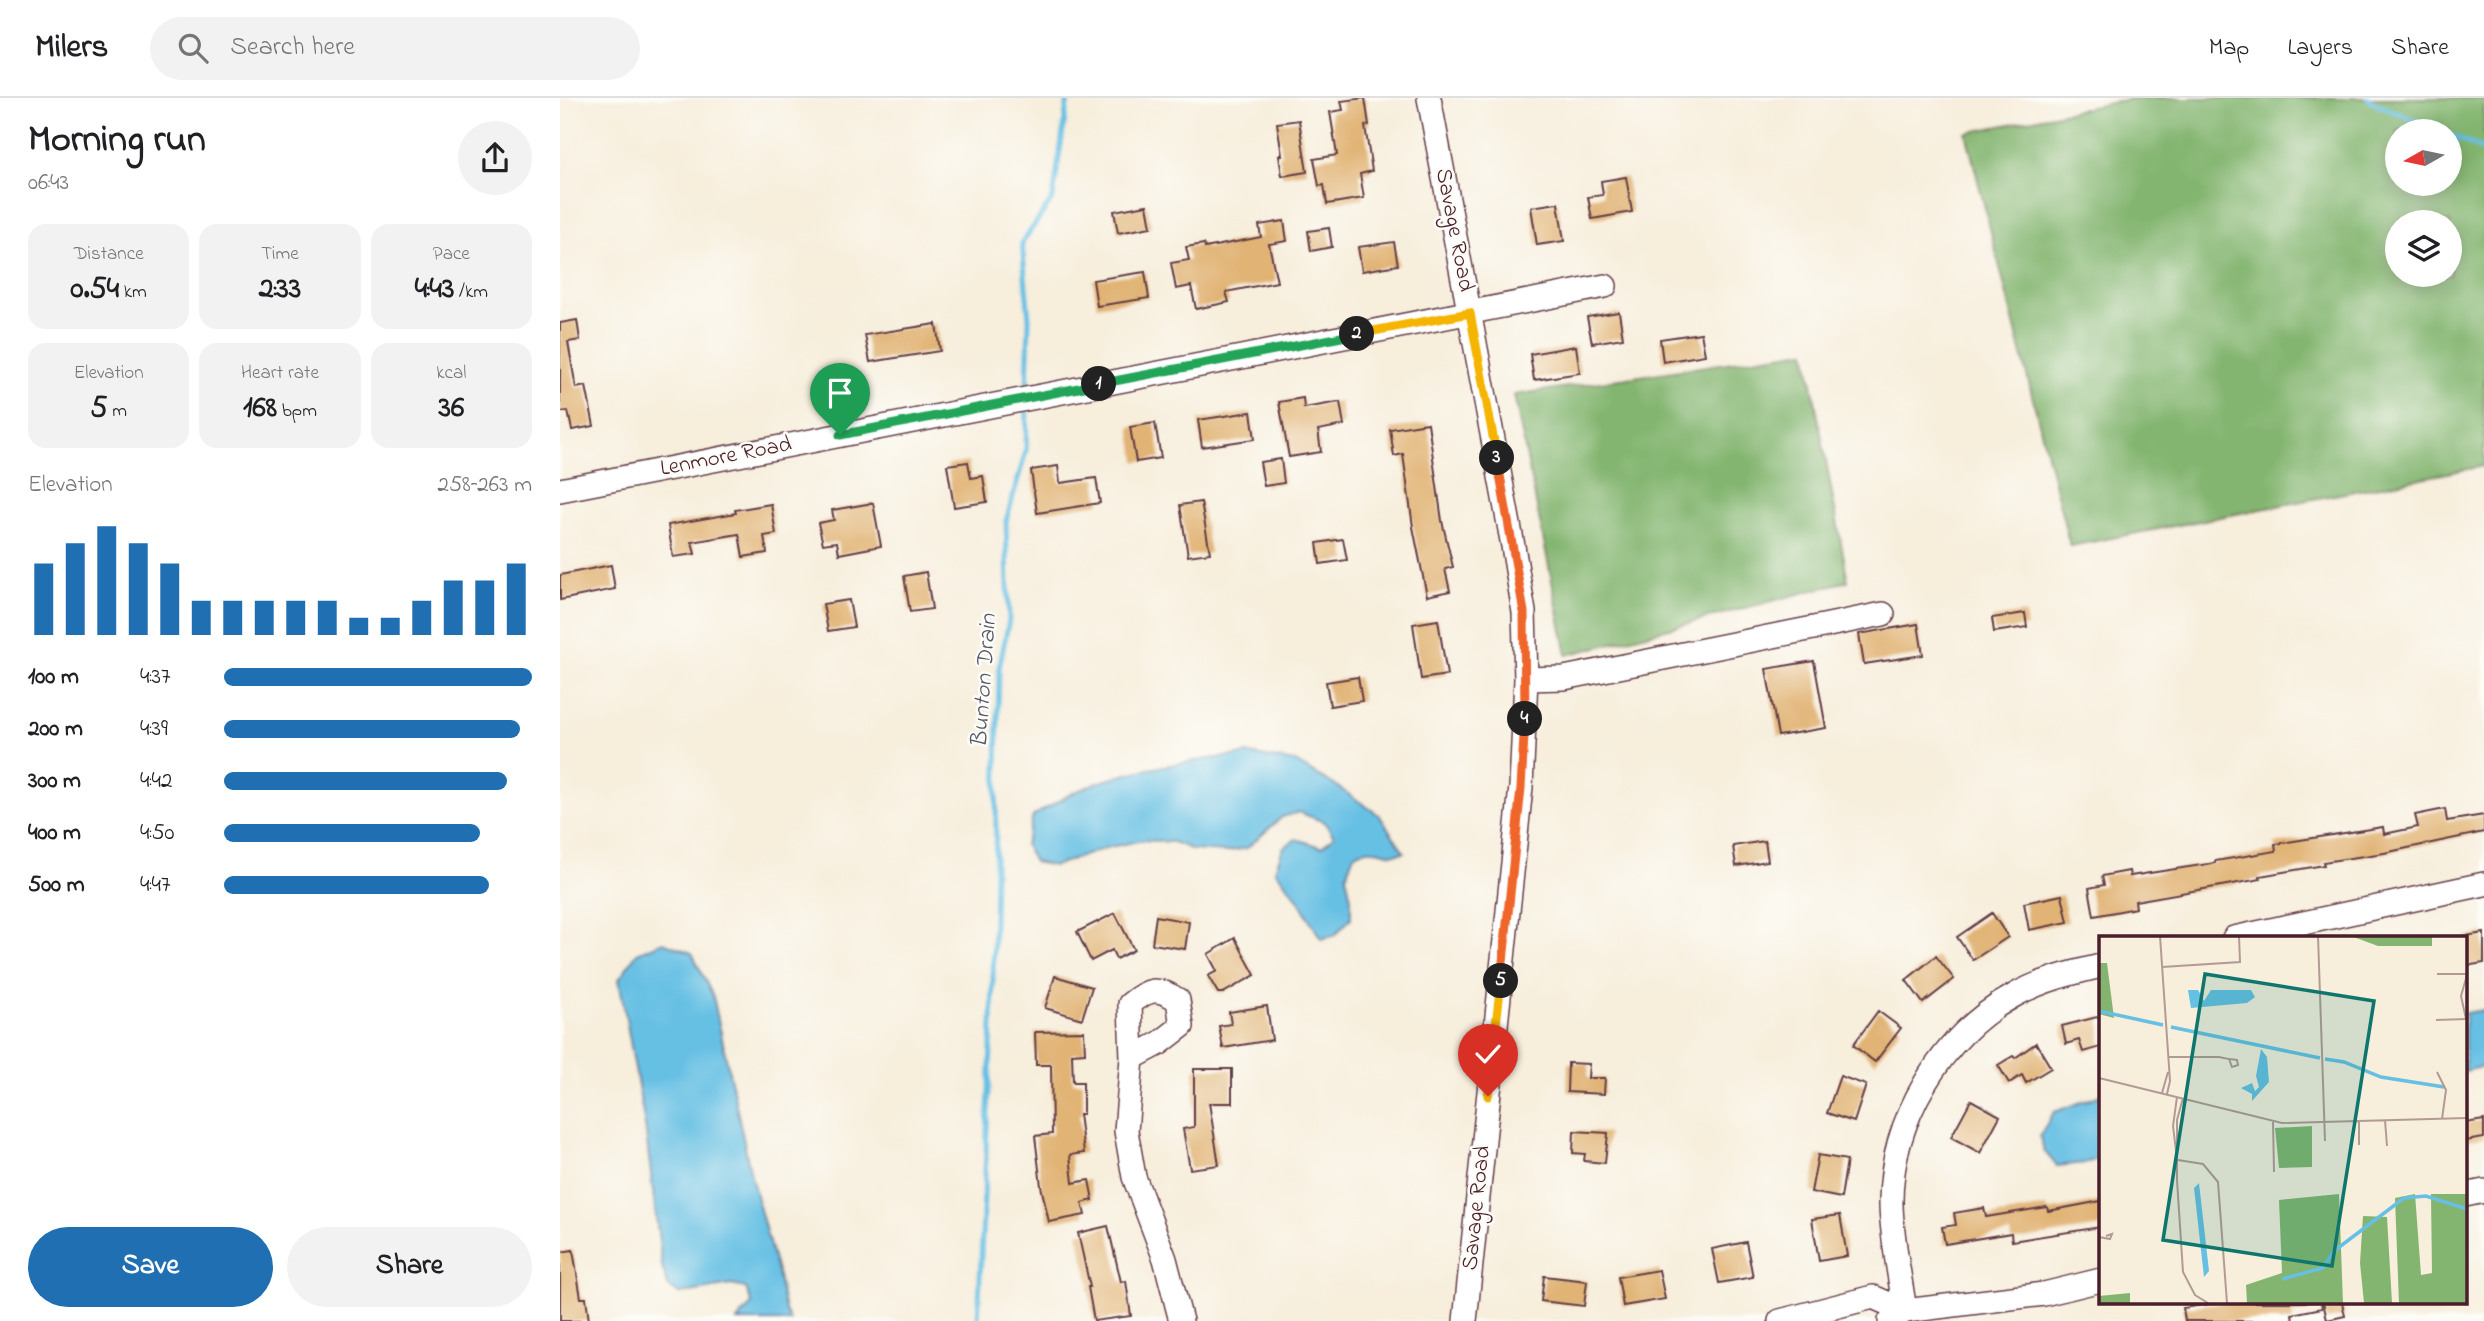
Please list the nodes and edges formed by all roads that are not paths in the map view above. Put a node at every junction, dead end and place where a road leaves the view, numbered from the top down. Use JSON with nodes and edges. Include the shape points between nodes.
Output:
{"nodes":[{"id":1,"x":1429,"y":98,"type":"edge"},
{"id":2,"x":1605,"y":286,"type":"dead end"},
{"id":3,"x":1470,"y":313,"type":"junction"},
{"id":4,"x":560,"y":490,"type":"edge"},
{"id":5,"x":1884,"y":614,"type":"dead end"},
{"id":6,"x":1526,"y":680,"type":"junction"},
{"id":7,"x":2484,"y":884,"type":"edge"},
{"id":8,"x":2243,"y":936,"type":"edge"},
{"id":9,"x":2099,"y":968,"type":"edge"},
{"id":10,"x":1132,"y":1058,"type":"dead end"},
{"id":11,"x":2484,"y":1191,"type":"edge"},
{"id":12,"x":2466,"y":1195,"type":"edge"},
{"id":13,"x":2099,"y":1280,"type":"edge"},
{"id":14,"x":1898,"y":1316,"type":"edge"},
{"id":15,"x":1181,"y":1321,"type":"edge"},
{"id":16,"x":1465,"y":1321,"type":"edge"},
{"id":17,"x":1780,"y":1321,"type":"edge"}],
"edges":[{"from":1,"to":3,"type":"street","name":"Savage Road"},
{"from":2,"to":3,"type":"street","name":"Lenmore Road"},
{"from":3,"to":4,"type":"street","name":"Lenmore Road"},
{"from":3,"to":6,"type":"street","name":"Savage Road","via":[[1524,612]]},
{"from":5,"to":6,"type":"street","via":[[1564,678]]},
{"from":6,"to":16,"type":"street","name":"Savage Road","via":[[1521,788]]},
{"from":7,"to":8,"type":"street"},
{"from":9,"to":14,"type":"street","via":[[2049,980],[1997,1007],[1949,1048],[1923,1087],[1906,1122],[1894,1169],[1891,1203]]},
{"from":10,"to":15,"type":"street","via":[[1126,1131],[1134,1177],[1165,1259]]},
{"from":11,"to":12,"type":"street"},
{"from":13,"to":14,"type":"street","via":[[2044,1294]]},
{"from":14,"to":17,"type":"street","via":[[1873,1297]]}]}
